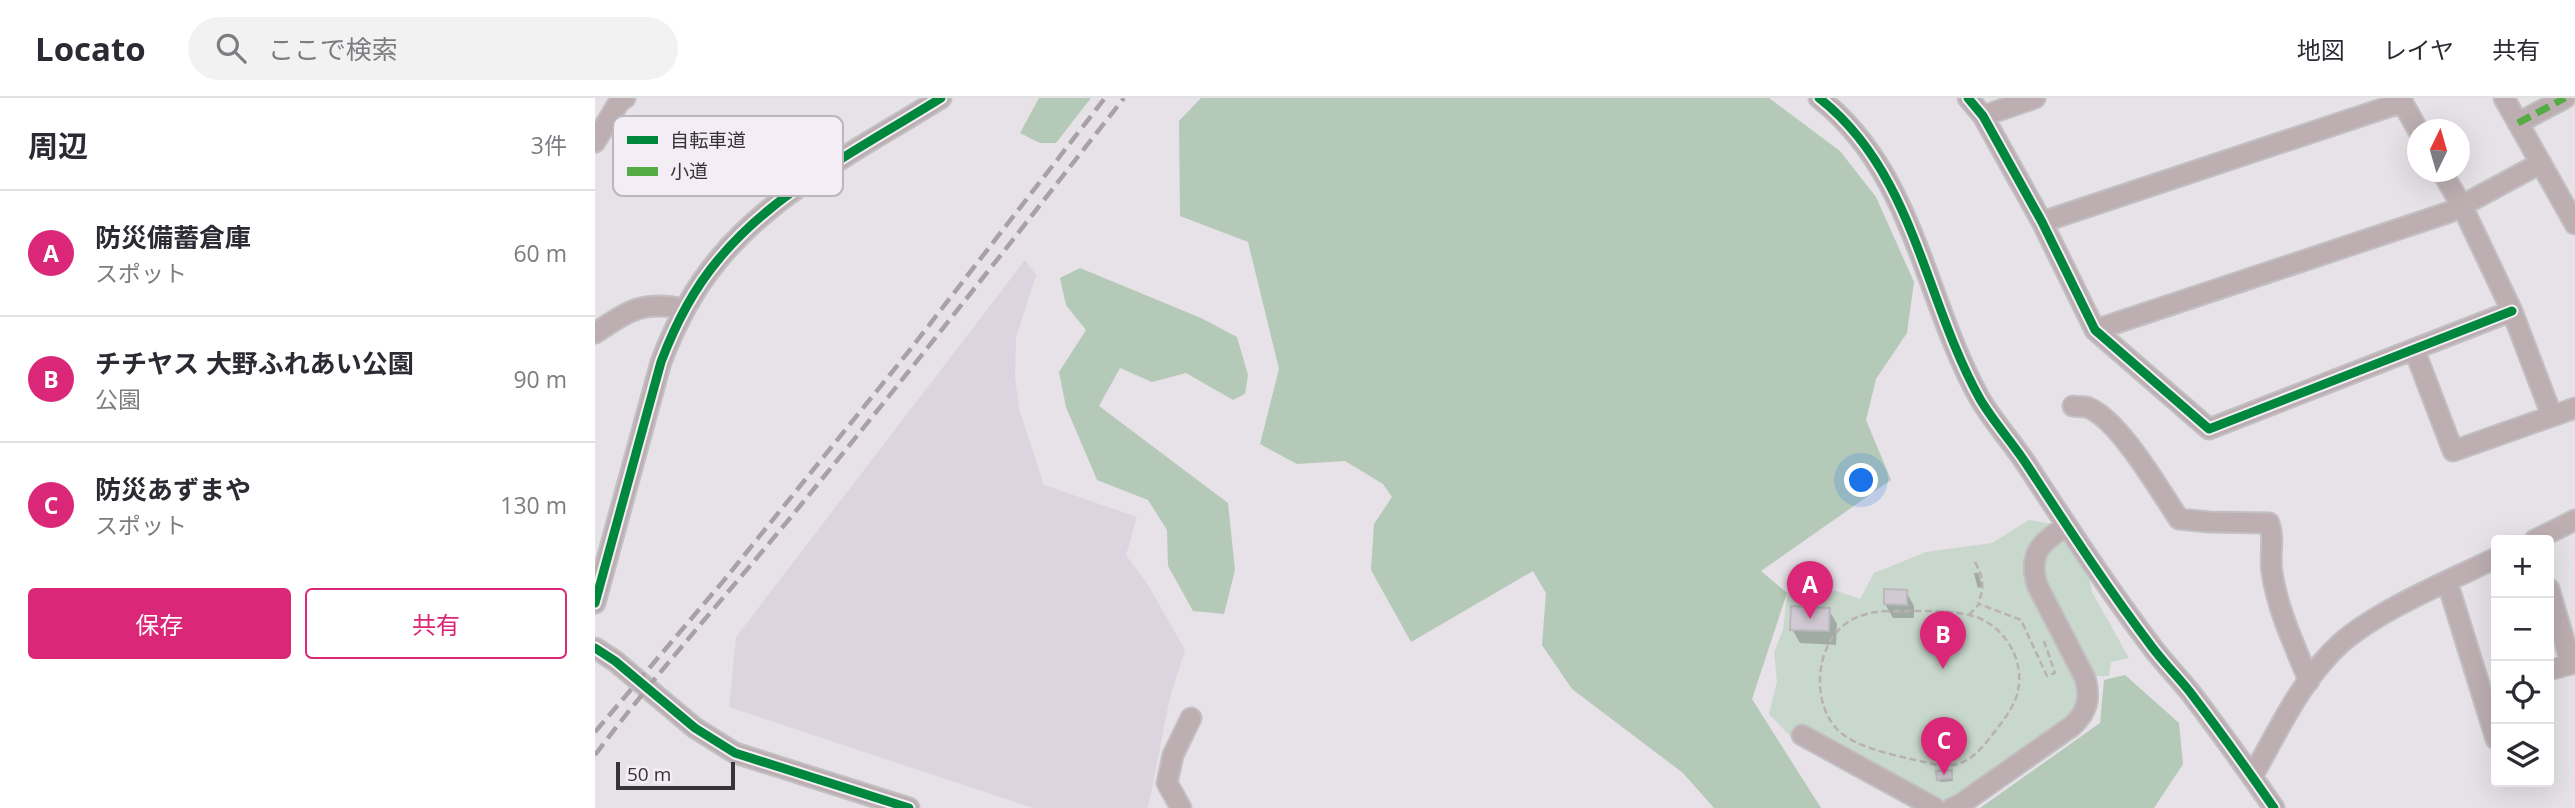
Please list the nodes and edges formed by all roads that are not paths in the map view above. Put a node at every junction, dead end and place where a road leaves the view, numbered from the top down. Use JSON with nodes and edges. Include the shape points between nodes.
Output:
{"nodes":[{"id":1,"x":1819,"y":98,"type":"edge"},
{"id":2,"x":1968,"y":98,"type":"edge"},
{"id":3,"x":2035,"y":98,"type":"edge"},
{"id":4,"x":2504,"y":98,"type":"edge"},
{"id":5,"x":2565,"y":98,"type":"edge"},
{"id":6,"x":618,"y":99,"type":"edge"},
{"id":7,"x":2402,"y":100,"type":"edge"},
{"id":8,"x":930,"y":101,"type":"edge"},
{"id":9,"x":1983,"y":116,"type":"junction"},
{"id":10,"x":2412,"y":119,"type":"edge"},
{"id":11,"x":2518,"y":123,"type":"junction"},
{"id":12,"x":595,"y":142,"type":"edge"},
{"id":13,"x":843,"y":158,"type":"edge"},
{"id":14,"x":2541,"y":163,"type":"junction"},
{"id":15,"x":2448,"y":182,"type":"edge"},
{"id":16,"x":788,"y":196,"type":"edge"},
{"id":17,"x":2462,"y":206,"type":"junction"},
{"id":18,"x":2042,"y":222,"type":"junction"},
{"id":19,"x":2575,"y":224,"type":"edge"},
{"id":20,"x":684,"y":309,"type":"junction"},
{"id":21,"x":2512,"y":312,"type":"junction"},
{"id":22,"x":2095,"y":330,"type":"junction"},
{"id":23,"x":595,"y":333,"type":"edge"},
{"id":24,"x":2414,"y":349,"type":"junction"},
{"id":25,"x":2073,"y":406,"type":"dead end"},
{"id":26,"x":2575,"y":408,"type":"edge"},
{"id":27,"x":2552,"y":416,"type":"junction"},
{"id":28,"x":2575,"y":520,"type":"edge"},
{"id":29,"x":2067,"y":526,"type":"junction"},
{"id":30,"x":2545,"y":535,"type":"edge"},
{"id":31,"x":2491,"y":560,"type":"edge"},
{"id":32,"x":2447,"y":581,"type":"junction"},
{"id":33,"x":2552,"y":598,"type":"edge"},
{"id":34,"x":595,"y":603,"type":"edge"},
{"id":35,"x":595,"y":648,"type":"edge"},
{"id":36,"x":2554,"y":669,"type":"edge"},
{"id":37,"x":2309,"y":681,"type":"junction"},
{"id":38,"x":2489,"y":687,"type":"edge"},
{"id":39,"x":1191,"y":718,"type":"dead end"},
{"id":40,"x":2494,"y":724,"type":"edge"},
{"id":41,"x":1802,"y":736,"type":"dead end"},
{"id":42,"x":2252,"y":777,"type":"junction"},
{"id":43,"x":909,"y":808,"type":"edge"},
{"id":44,"x":1181,"y":808,"type":"edge"},
{"id":45,"x":1935,"y":808,"type":"edge"},
{"id":46,"x":1952,"y":808,"type":"edge"},
{"id":47,"x":2274,"y":808,"type":"edge"}],
"edges":[{"from":1,"to":29,"type":"street","via":[[1863,142],[1883,170],[1980,400]]},
{"from":2,"to":9,"type":"street"},
{"from":3,"to":9,"type":"street"},
{"from":4,"to":11,"type":"street"},
{"from":5,"to":11,"type":"street"},
{"from":6,"to":12,"type":"street"},
{"from":7,"to":10,"type":"street"},
{"from":7,"to":18,"type":"street"},
{"from":8,"to":13,"type":"street"},
{"from":9,"to":18,"type":"street"},
{"from":11,"to":14,"type":"street"},
{"from":14,"to":17,"type":"street"},
{"from":14,"to":19,"type":"street"},
{"from":15,"to":17,"type":"street"},
{"from":16,"to":20,"type":"street","via":[[757,219],[717,261]]},
{"from":17,"to":21,"type":"street"},
{"from":17,"to":22,"type":"street"},
{"from":18,"to":22,"type":"street"},
{"from":20,"to":23,"type":"street","via":[[662,304],[641,307]]},
{"from":20,"to":34,"type":"street","via":[[658,371]]},
{"from":21,"to":24,"type":"street"},
{"from":21,"to":27,"type":"street"},
{"from":22,"to":24,"type":"street","via":[[2209,429]]},
{"from":24,"to":27,"type":"street","via":[[2453,451]]},
{"from":25,"to":37,"type":"street","via":[[2089,408],[2109,424],[2179,519],[2269,523],[2271,571]]},
{"from":26,"to":27,"type":"street"},
{"from":28,"to":30,"type":"street"},
{"from":29,"to":42,"type":"street"},
{"from":29,"to":46,"type":"street","via":[[2041,545],[2033,571],[2085,678],[2088,705],[2072,726]]},
{"from":31,"to":32,"type":"street"},
{"from":32,"to":37,"type":"street","via":[[2363,625]]},
{"from":32,"to":38,"type":"street"},
{"from":33,"to":36,"type":"street","via":[[2571,664]]},
{"from":35,"to":43,"type":"street","via":[[695,728],[735,753]]},
{"from":37,"to":42,"type":"street"},
{"from":38,"to":40,"type":"street"},
{"from":39,"to":44,"type":"street","via":[[1173,755],[1167,783]]},
{"from":41,"to":45,"type":"street"},
{"from":42,"to":47,"type":"street"}]}
